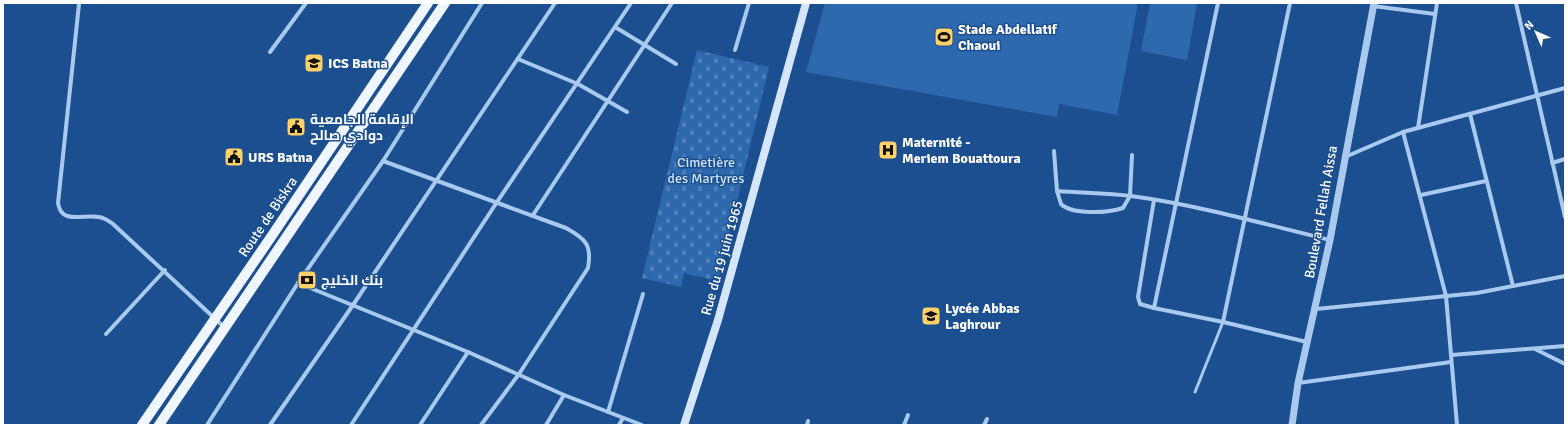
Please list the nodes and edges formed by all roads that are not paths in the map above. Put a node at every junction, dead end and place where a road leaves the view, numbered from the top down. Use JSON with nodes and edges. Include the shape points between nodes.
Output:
{"nodes":[{"id":1,"x":306,"y":3,"type":"edge"},
{"id":2,"x":428,"y":3,"type":"edge"},
{"id":3,"x":445,"y":3,"type":"edge"},
{"id":4,"x":482,"y":3,"type":"edge"},
{"id":5,"x":555,"y":3,"type":"edge"},
{"id":6,"x":631,"y":3,"type":"edge"},
{"id":7,"x":672,"y":3,"type":"edge"},
{"id":8,"x":749,"y":3,"type":"edge"},
{"id":9,"x":806,"y":3,"type":"edge"},
{"id":10,"x":1218,"y":3,"type":"edge"},
{"id":11,"x":1290,"y":3,"type":"edge"},
{"id":12,"x":1437,"y":3,"type":"edge"},
{"id":13,"x":1516,"y":3,"type":"edge"},
{"id":14,"x":79,"y":4,"type":"dead end"},
{"id":15,"x":1374,"y":5,"type":"edge"},
{"id":16,"x":1435,"y":14,"type":"junction"},
{"id":17,"x":615,"y":27,"type":"junction"},
{"id":18,"x":645,"y":44,"type":"junction"},
{"id":19,"x":735,"y":50,"type":"dead end"},
{"id":20,"x":270,"y":52,"type":"dead end"},
{"id":21,"x":518,"y":59,"type":"junction"},
{"id":22,"x":676,"y":64,"type":"dead end"},
{"id":23,"x":578,"y":84,"type":"junction"},
{"id":24,"x":1565,"y":88,"type":"edge"},
{"id":25,"x":1537,"y":97,"type":"junction"},
{"id":26,"x":608,"y":101,"type":"junction"},
{"id":27,"x":627,"y":112,"type":"dead end"},
{"id":28,"x":1470,"y":114,"type":"junction"},
{"id":29,"x":1418,"y":128,"type":"junction"},
{"id":30,"x":1403,"y":132,"type":"junction"},
{"id":31,"x":1054,"y":151,"type":"dead end"},
{"id":32,"x":1132,"y":155,"type":"dead end"},
{"id":33,"x":1344,"y":158,"type":"junction"},
{"id":34,"x":1565,"y":159,"type":"edge"},
{"id":35,"x":383,"y":161,"type":"junction"},
{"id":36,"x":1552,"y":163,"type":"junction"},
{"id":37,"x":435,"y":181,"type":"junction"},
{"id":38,"x":1486,"y":181,"type":"junction"},
{"id":39,"x":1058,"y":191,"type":"junction"},
{"id":40,"x":1421,"y":195,"type":"junction"},
{"id":41,"x":1130,"y":196,"type":"junction"},
{"id":42,"x":1154,"y":200,"type":"junction"},
{"id":43,"x":497,"y":202,"type":"junction"},
{"id":44,"x":1175,"y":204,"type":"junction"},
{"id":45,"x":533,"y":215,"type":"junction"},
{"id":46,"x":1565,"y":217,"type":"edge"},
{"id":47,"x":1243,"y":219,"type":"junction"},
{"id":48,"x":1330,"y":240,"type":"junction"},
{"id":49,"x":165,"y":270,"type":"junction"},
{"id":50,"x":1565,"y":276,"type":"edge"},
{"id":51,"x":298,"y":284,"type":"junction"},
{"id":52,"x":1512,"y":286,"type":"junction"},
{"id":53,"x":643,"y":294,"type":"dead end"},
{"id":54,"x":1446,"y":296,"type":"junction"},
{"id":55,"x":353,"y":306,"type":"junction"},
{"id":56,"x":1154,"y":308,"type":"junction"},
{"id":57,"x":1316,"y":309,"type":"junction"},
{"id":58,"x":215,"y":319,"type":"junction"},
{"id":59,"x":1223,"y":322,"type":"junction"},
{"id":60,"x":224,"y":327,"type":"junction"},
{"id":61,"x":412,"y":331,"type":"junction"},
{"id":62,"x":106,"y":334,"type":"dead end"},
{"id":63,"x":1308,"y":342,"type":"junction"},
{"id":64,"x":1565,"y":346,"type":"edge"},
{"id":65,"x":1536,"y":348,"type":"junction"},
{"id":66,"x":468,"y":352,"type":"junction"},
{"id":67,"x":1451,"y":355,"type":"junction"},
{"id":68,"x":1451,"y":362,"type":"junction"},
{"id":69,"x":1565,"y":364,"type":"edge"},
{"id":70,"x":519,"y":374,"type":"junction"},
{"id":71,"x":1298,"y":383,"type":"junction"},
{"id":72,"x":1195,"y":392,"type":"dead end"},
{"id":73,"x":564,"y":395,"type":"junction"},
{"id":74,"x":608,"y":412,"type":"junction"},
{"id":75,"x":908,"y":415,"type":"dead end"},
{"id":76,"x":623,"y":418,"type":"junction"},
{"id":77,"x":987,"y":419,"type":"dead end"},
{"id":78,"x":142,"y":425,"type":"edge"},
{"id":79,"x":159,"y":425,"type":"edge"},
{"id":80,"x":207,"y":425,"type":"edge"},
{"id":81,"x":270,"y":425,"type":"edge"},
{"id":82,"x":351,"y":425,"type":"edge"},
{"id":83,"x":420,"y":425,"type":"edge"},
{"id":84,"x":481,"y":425,"type":"edge"},
{"id":85,"x":546,"y":425,"type":"edge"},
{"id":86,"x":619,"y":425,"type":"edge"},
{"id":87,"x":642,"y":425,"type":"edge"},
{"id":88,"x":684,"y":425,"type":"edge"},
{"id":89,"x":904,"y":425,"type":"edge"},
{"id":90,"x":984,"y":425,"type":"edge"},
{"id":91,"x":1292,"y":425,"type":"edge"},
{"id":92,"x":1457,"y":425,"type":"edge"}],
"edges":[{"from":1,"to":20,"type":"street"},
{"from":2,"to":58,"type":"main road","name":"Route de Biskra"},
{"from":3,"to":60,"type":"main road","name":"Route de Biskra"},
{"from":4,"to":35,"type":"street"},
{"from":5,"to":21,"type":"street"},
{"from":6,"to":17,"type":"street"},
{"from":7,"to":18,"type":"street"},
{"from":8,"to":19,"type":"street"},
{"from":9,"to":88,"type":"main road","name":"Rue du 19 juin 1965","via":[[718,320]]},
{"from":10,"to":44,"type":"street"},
{"from":11,"to":47,"type":"street"},
{"from":12,"to":16,"type":"street"},
{"from":13,"to":25,"type":"street"},
{"from":14,"to":49,"type":"street","via":[[58,208],[66,217],[104,218]]},
{"from":15,"to":16,"type":"street"},
{"from":15,"to":33,"type":"street","name":"Boulevard Fellah Aissa"},
{"from":16,"to":29,"type":"street"},
{"from":17,"to":18,"type":"street"},
{"from":17,"to":23,"type":"street"},
{"from":18,"to":22,"type":"street"},
{"from":18,"to":26,"type":"street"},
{"from":21,"to":23,"type":"street"},
{"from":21,"to":37,"type":"street"},
{"from":23,"to":26,"type":"street"},
{"from":23,"to":43,"type":"street"},
{"from":24,"to":25,"type":"street"},
{"from":25,"to":28,"type":"street"},
{"from":25,"to":36,"type":"street"},
{"from":26,"to":27,"type":"street"},
{"from":26,"to":45,"type":"street"},
{"from":28,"to":29,"type":"street"},
{"from":28,"to":38,"type":"street"},
{"from":29,"to":30,"type":"street"},
{"from":30,"to":33,"type":"street"},
{"from":30,"to":40,"type":"street"},
{"from":31,"to":39,"type":"street"},
{"from":32,"to":41,"type":"street"},
{"from":33,"to":48,"type":"street","name":"Boulevard Fellah Aissa"},
{"from":34,"to":36,"type":"street"},
{"from":35,"to":37,"type":"street"},
{"from":35,"to":51,"type":"street"},
{"from":36,"to":46,"type":"street"},
{"from":37,"to":43,"type":"street"},
{"from":37,"to":55,"type":"street"},
{"from":38,"to":40,"type":"street"},
{"from":38,"to":52,"type":"street"},
{"from":39,"to":41,"type":"street"},
{"from":39,"to":41,"type":"street","via":[[1064,207],[1083,211],[1113,212],[1126,204]]},
{"from":40,"to":54,"type":"street"},
{"from":41,"to":42,"type":"street"},
{"from":42,"to":44,"type":"street"},
{"from":42,"to":56,"type":"street","via":[[1138,297],[1139,303]]},
{"from":43,"to":45,"type":"street"},
{"from":43,"to":61,"type":"street"},
{"from":44,"to":47,"type":"street"},
{"from":44,"to":56,"type":"street"},
{"from":45,"to":70,"type":"street","via":[[580,236],[587,243],[590,256],[588,268]]},
{"from":47,"to":48,"type":"street"},
{"from":47,"to":59,"type":"street"},
{"from":48,"to":57,"type":"street","name":"Boulevard Fellah Aissa"},
{"from":49,"to":58,"type":"street"},
{"from":49,"to":62,"type":"street"},
{"from":50,"to":52,"type":"street"},
{"from":51,"to":55,"type":"street"},
{"from":51,"to":80,"type":"street"},
{"from":52,"to":54,"type":"street"},
{"from":53,"to":74,"type":"street"},
{"from":54,"to":57,"type":"street"},
{"from":54,"to":67,"type":"street"},
{"from":55,"to":61,"type":"street"},
{"from":55,"to":81,"type":"street"},
{"from":56,"to":59,"type":"street"},
{"from":57,"to":63,"type":"street","name":"Boulevard Fellah Aissa"},
{"from":58,"to":60,"type":"street"},
{"from":58,"to":78,"type":"main road","name":"Route de Biskra"},
{"from":59,"to":63,"type":"street"},
{"from":59,"to":72,"type":"lane"},
{"from":60,"to":79,"type":"main road","name":"Route de Biskra"},
{"from":61,"to":66,"type":"street"},
{"from":61,"to":82,"type":"street"},
{"from":63,"to":71,"type":"street","name":"Boulevard Fellah Aissa"},
{"from":64,"to":65,"type":"street"},
{"from":65,"to":67,"type":"street"},
{"from":65,"to":69,"type":"street"},
{"from":66,"to":70,"type":"street"},
{"from":66,"to":83,"type":"street"},
{"from":67,"to":68,"type":"street"},
{"from":68,"to":71,"type":"street"},
{"from":68,"to":92,"type":"street"},
{"from":70,"to":73,"type":"street"},
{"from":70,"to":84,"type":"street"},
{"from":71,"to":91,"type":"street","name":"Boulevard Fellah Aissa"},
{"from":73,"to":74,"type":"street"},
{"from":73,"to":85,"type":"street"},
{"from":74,"to":76,"type":"street"},
{"from":75,"to":89,"type":"street"},
{"from":76,"to":86,"type":"street"},
{"from":76,"to":87,"type":"street"},
{"from":77,"to":90,"type":"street"}]}
